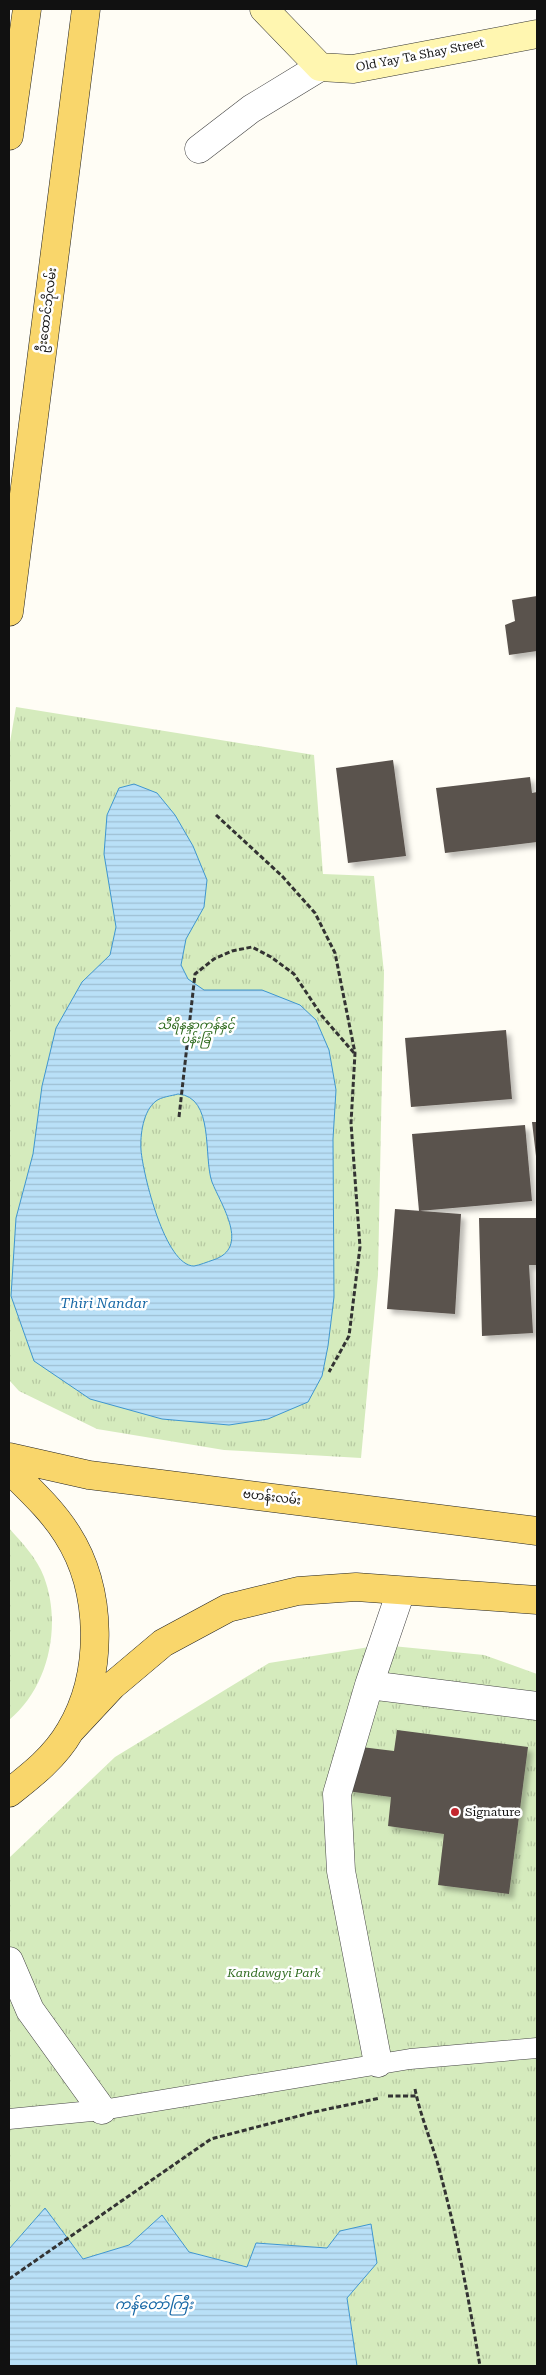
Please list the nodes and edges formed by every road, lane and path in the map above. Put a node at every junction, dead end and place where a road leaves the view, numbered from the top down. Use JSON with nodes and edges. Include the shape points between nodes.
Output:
{"nodes":[{"id":1,"x":26,"y":9,"type":"edge"},
{"id":2,"x":86,"y":9,"type":"edge"},
{"id":3,"x":264,"y":9,"type":"edge"},
{"id":4,"x":289,"y":9,"type":"edge"},
{"id":5,"x":537,"y":34,"type":"edge"},
{"id":6,"x":313,"y":60,"type":"junction"},
{"id":7,"x":9,"y":136,"type":"edge"},
{"id":8,"x":200,"y":149,"type":"dead end"},
{"id":9,"x":9,"y":612,"type":"edge"},
{"id":10,"x":216,"y":815,"type":"dead end"},
{"id":11,"x":355,"y":1053,"type":"junction"},
{"id":12,"x":179,"y":1117,"type":"dead end"},
{"id":13,"x":329,"y":1372,"type":"dead end"},
{"id":14,"x":9,"y":1457,"type":"edge"},
{"id":15,"x":9,"y":1469,"type":"edge"},
{"id":16,"x":537,"y":1531,"type":"edge"},
{"id":17,"x":401,"y":1591,"type":"junction"},
{"id":18,"x":537,"y":1600,"type":"edge"},
{"id":19,"x":370,"y":1685,"type":"junction"},
{"id":20,"x":537,"y":1706,"type":"edge"},
{"id":21,"x":70,"y":1731,"type":"junction"},
{"id":22,"x":9,"y":1793,"type":"edge"},
{"id":23,"x":9,"y":1961,"type":"edge"},
{"id":24,"x":537,"y":2048,"type":"edge"},
{"id":25,"x":410,"y":2058,"type":"junction"},
{"id":26,"x":378,"y":2063,"type":"junction"},
{"id":27,"x":417,"y":2096,"type":"junction"},
{"id":28,"x":102,"y":2110,"type":"junction"},
{"id":29,"x":9,"y":2119,"type":"edge"},
{"id":30,"x":9,"y":2279,"type":"edge"},
{"id":31,"x":480,"y":2366,"type":"edge"}],
"edges":[{"from":1,"to":7,"type":"main road"},
{"from":2,"to":9,"type":"main road","name":"ဦးထောင်ဘိုလမ်း"},
{"from":3,"to":6,"type":"main road"},
{"from":4,"to":6,"type":"main road"},
{"from":5,"to":6,"type":"main road","name":"Old Yay Ta Shay Street","via":[[353,69]]},
{"from":6,"to":8,"type":"street"},
{"from":10,"to":11,"type":"path","via":[[282,876],[315,913],[335,953]]},
{"from":11,"to":12,"type":"path","via":[[322,1016],[294,974],[252,947],[232,951],[214,959],[195,974]]},
{"from":11,"to":13,"type":"path","via":[[351,1123],[360,1247],[349,1336]]},
{"from":14,"to":16,"type":"main road","name":"ဗဟန်းလမ်း","via":[[89,1474]]},
{"from":15,"to":21,"type":"main road","via":[[68,1534],[89,1582],[96,1635],[88,1687]]},
{"from":17,"to":18,"type":"main road"},
{"from":17,"to":19,"type":"street"},
{"from":17,"to":21,"type":"main road","via":[[356,1587],[298,1591],[228,1608],[163,1643],[112,1686]]},
{"from":19,"to":20,"type":"street"},
{"from":19,"to":26,"type":"street","via":[[337,1794],[341,1871]]},
{"from":21,"to":22,"type":"main road","via":[[41,1768]]},
{"from":23,"to":28,"type":"street","via":[[30,2010]]},
{"from":24,"to":25,"type":"lane"},
{"from":25,"to":26,"type":"lane"},
{"from":25,"to":27,"type":"path"},
{"from":26,"to":28,"type":"lane"},
{"from":27,"to":30,"type":"path","via":[[391,2096],[358,2102],[211,2139]]},
{"from":27,"to":31,"type":"path","via":[[441,2173],[462,2262]]},
{"from":28,"to":29,"type":"lane"}]}
